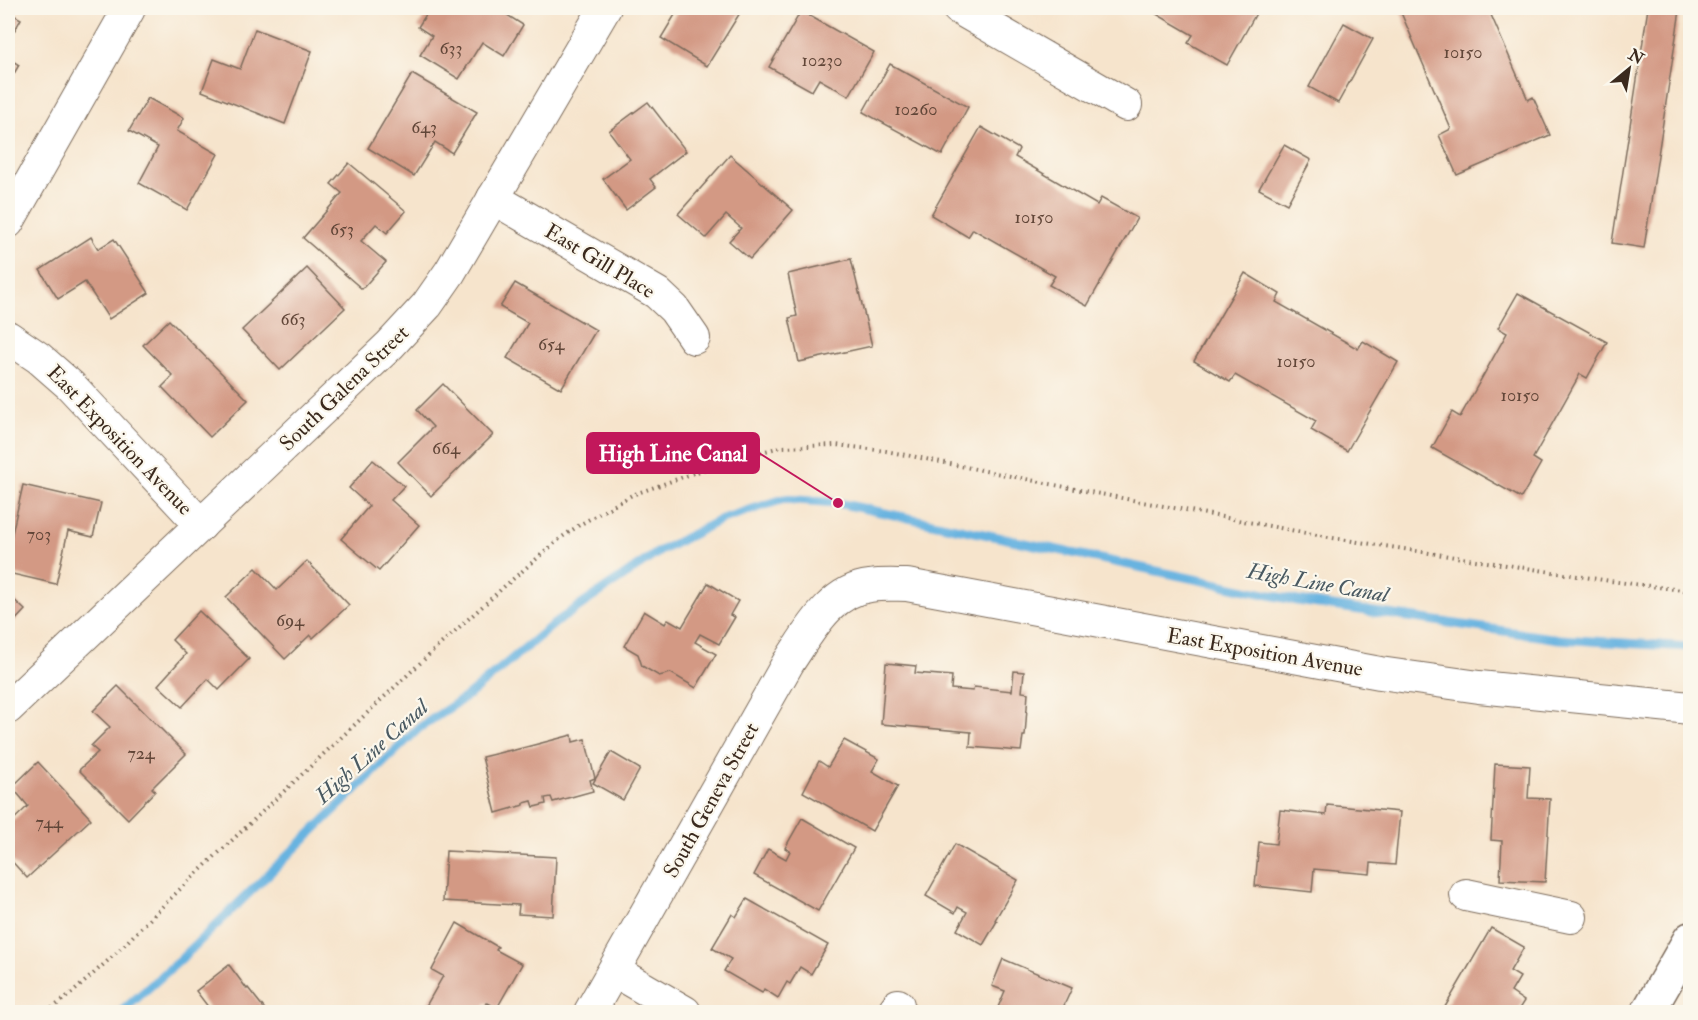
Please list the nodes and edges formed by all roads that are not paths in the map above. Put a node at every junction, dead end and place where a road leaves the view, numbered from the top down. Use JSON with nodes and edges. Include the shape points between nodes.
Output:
{"nodes":[{"id":1,"x":605,"y":8,"type":"edge"},
{"id":2,"x":958,"y":8,"type":"edge"},
{"id":3,"x":129,"y":9,"type":"edge"},
{"id":4,"x":1126,"y":105,"type":"dead end"},
{"id":5,"x":494,"y":198,"type":"junction"},
{"id":6,"x":8,"y":222,"type":"edge"},
{"id":7,"x":8,"y":337,"type":"edge"},
{"id":8,"x":694,"y":338,"type":"dead end"},
{"id":9,"x":201,"y":525,"type":"junction"},
{"id":10,"x":843,"y":595,"type":"joint"},
{"id":11,"x":8,"y":708,"type":"edge"},
{"id":12,"x":1690,"y":708,"type":"edge"},
{"id":13,"x":1466,"y":895,"type":"dead end"},
{"id":14,"x":1571,"y":917,"type":"dead end"},
{"id":15,"x":1690,"y":939,"type":"edge"},
{"id":16,"x":614,"y":971,"type":"junction"},
{"id":17,"x":590,"y":1012,"type":"edge"},
{"id":18,"x":686,"y":1012,"type":"edge"},
{"id":19,"x":1648,"y":1012,"type":"edge"}],
"edges":[{"from":1,"to":5,"type":"street","name":"South Galena Street"},
{"from":2,"to":4,"type":"street"},
{"from":3,"to":6,"type":"street"},
{"from":5,"to":8,"type":"street","name":"East Gill Place","via":[[657,293]]},
{"from":5,"to":9,"type":"street","name":"South Galena Street","via":[[450,272],[410,325]]},
{"from":7,"to":9,"type":"street","name":"East Exposition Avenue","via":[[66,380]]},
{"from":9,"to":11,"type":"street","name":"South Galena Street"},
{"from":10,"to":12,"type":"street","name":"East Exposition Avenue","via":[[867,586],[907,585],[1380,673]]},
{"from":10,"to":16,"type":"street","name":"South Geneva Street","via":[[823,613],[788,663]]},
{"from":13,"to":14,"type":"street"},
{"from":15,"to":19,"type":"main road"},
{"from":16,"to":17,"type":"street","name":"South Geneva Street"},
{"from":16,"to":18,"type":"street"}]}
